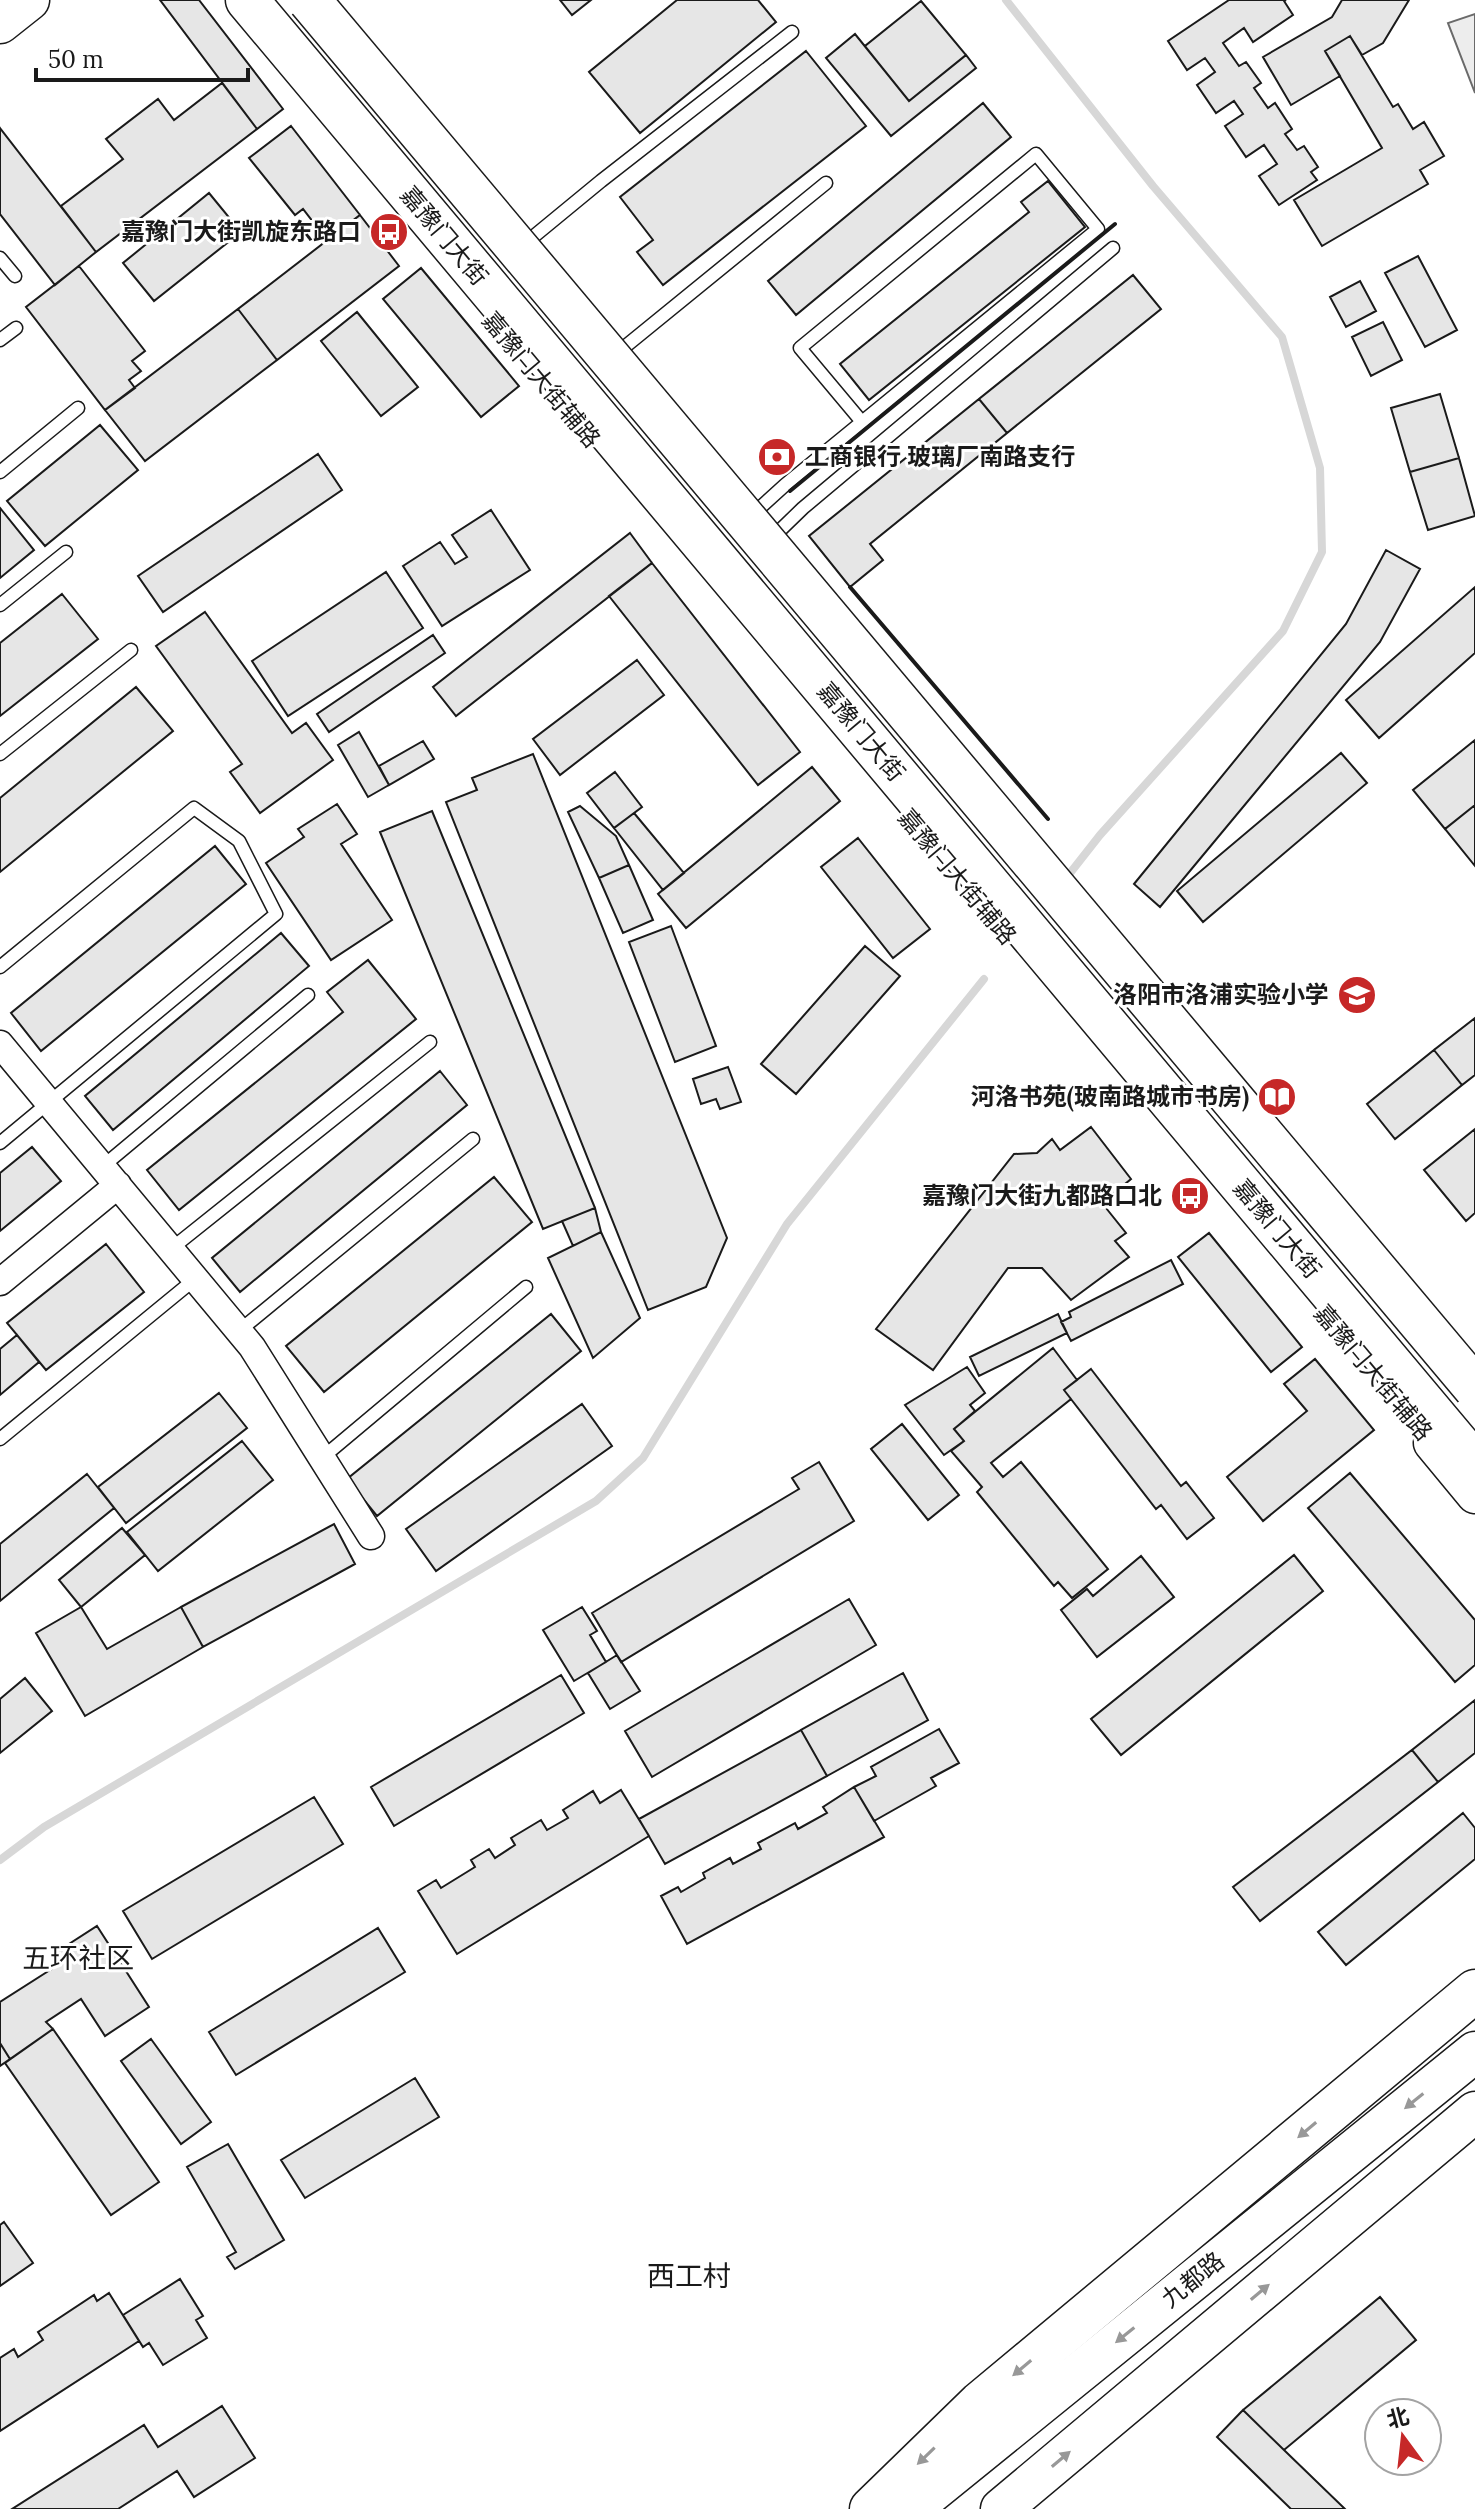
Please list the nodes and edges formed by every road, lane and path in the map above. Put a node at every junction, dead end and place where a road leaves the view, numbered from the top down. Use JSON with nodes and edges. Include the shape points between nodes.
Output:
{"nodes":[{"id":1,"x":29,"y":0,"type":"edge"},
{"id":2,"x":224,"y":0,"type":"edge"},
{"id":3,"x":247,"y":0,"type":"edge"},
{"id":4,"x":309,"y":0,"type":"edge"},
{"id":5,"x":327,"y":0,"type":"edge"},
{"id":6,"x":0,"y":23,"type":"edge"},
{"id":7,"x":792,"y":32,"type":"dead end"},
{"id":8,"x":826,"y":183,"type":"dead end"},
{"id":9,"x":519,"y":248,"type":"junction"},
{"id":10,"x":1113,"y":248,"type":"dead end"},
{"id":11,"x":0,"y":258,"type":"edge"},
{"id":12,"x":15,"y":276,"type":"dead end"},
{"id":13,"x":16,"y":328,"type":"dead end"},
{"id":14,"x":0,"y":340,"type":"edge"},
{"id":15,"x":611,"y":358,"type":"junction"},
{"id":16,"x":78,"y":408,"type":"dead end"},
{"id":17,"x":862,"y":422,"type":"junction"},
{"id":18,"x":0,"y":472,"type":"edge"},
{"id":19,"x":756,"y":533,"type":"junction"},
{"id":20,"x":66,"y":552,"type":"dead end"},
{"id":21,"x":0,"y":605,"type":"edge"},
{"id":22,"x":131,"y":650,"type":"dead end"},
{"id":23,"x":0,"y":754,"type":"edge"},
{"id":24,"x":0,"y":967,"type":"edge"},
{"id":25,"x":308,"y":995,"type":"dead end"},
{"id":26,"x":430,"y":1042,"type":"dead end"},
{"id":27,"x":0,"y":1044,"type":"edge"},
{"id":28,"x":49,"y":1102,"type":"junction"},
{"id":29,"x":473,"y":1139,"type":"dead end"},
{"id":30,"x":0,"y":1143,"type":"edge"},
{"id":31,"x":110,"y":1176,"type":"junction"},
{"id":32,"x":171,"y":1249,"type":"junction"},
{"id":33,"x":195,"y":1279,"type":"junction"},
{"id":34,"x":0,"y":1282,"type":"edge"},
{"id":35,"x":526,"y":1287,"type":"dead end"},
{"id":36,"x":239,"y":1331,"type":"junction"},
{"id":37,"x":1475,"y":1388,"type":"edge"},
{"id":38,"x":1475,"y":1413,"type":"edge"},
{"id":39,"x":0,"y":1439,"type":"edge"},
{"id":40,"x":322,"y":1458,"type":"junction"},
{"id":41,"x":1475,"y":1464,"type":"edge"},
{"id":42,"x":1475,"y":1495,"type":"edge"},
{"id":43,"x":371,"y":1536,"type":"dead end"},
{"id":44,"x":1475,"y":1991,"type":"edge"},
{"id":45,"x":1475,"y":2052,"type":"edge"},
{"id":46,"x":1475,"y":2112,"type":"edge"},
{"id":47,"x":871,"y":2509,"type":"edge"},
{"id":48,"x":911,"y":2509,"type":"edge"},
{"id":49,"x":1001,"y":2509,"type":"edge"}],
"edges":[{"from":1,"to":6,"type":"main road"},
{"from":2,"to":42,"type":"main road","name":"嘉豫门大街辅路"},
{"from":3,"to":41,"type":"highway","name":"嘉豫门大街"},
{"from":4,"to":37,"type":"highway","name":"嘉豫门大街","bridge":true},
{"from":5,"to":9,"type":"main road"},
{"from":7,"to":9,"type":"lane"},
{"from":8,"to":15,"type":"lane"},
{"from":9,"to":15,"type":"main road"},
{"from":10,"to":19,"type":"lane","via":[[803,508]]},
{"from":11,"to":12,"type":"lane"},
{"from":13,"to":14,"type":"lane"},
{"from":15,"to":19,"type":"main road"},
{"from":16,"to":18,"type":"lane"},
{"from":17,"to":17,"type":"lane","via":[[800,348],[1036,154],[1098,229]]},
{"from":17,"to":19,"type":"lane","via":[[785,485]]},
{"from":19,"to":38,"type":"main road"},
{"from":20,"to":21,"type":"lane"},
{"from":22,"to":23,"type":"lane"},
{"from":24,"to":28,"type":"lane","via":[[194,808],[239,841],[276,914]]},
{"from":25,"to":31,"type":"lane"},
{"from":26,"to":32,"type":"lane"},
{"from":27,"to":28,"type":"street"},
{"from":28,"to":30,"type":"lane"},
{"from":28,"to":31,"type":"street"},
{"from":29,"to":36,"type":"lane"},
{"from":31,"to":32,"type":"street"},
{"from":31,"to":34,"type":"street"},
{"from":32,"to":33,"type":"street"},
{"from":33,"to":36,"type":"street"},
{"from":33,"to":39,"type":"lane"},
{"from":35,"to":40,"type":"lane"},
{"from":36,"to":40,"type":"street"},
{"from":40,"to":43,"type":"street"},
{"from":44,"to":47,"type":"highway","one_way":true,"via":[[980,2403]]},
{"from":45,"to":48,"type":"main road","name":"九都路","one_way":true},
{"from":49,"to":46,"type":"main road","one_way":true}]}
